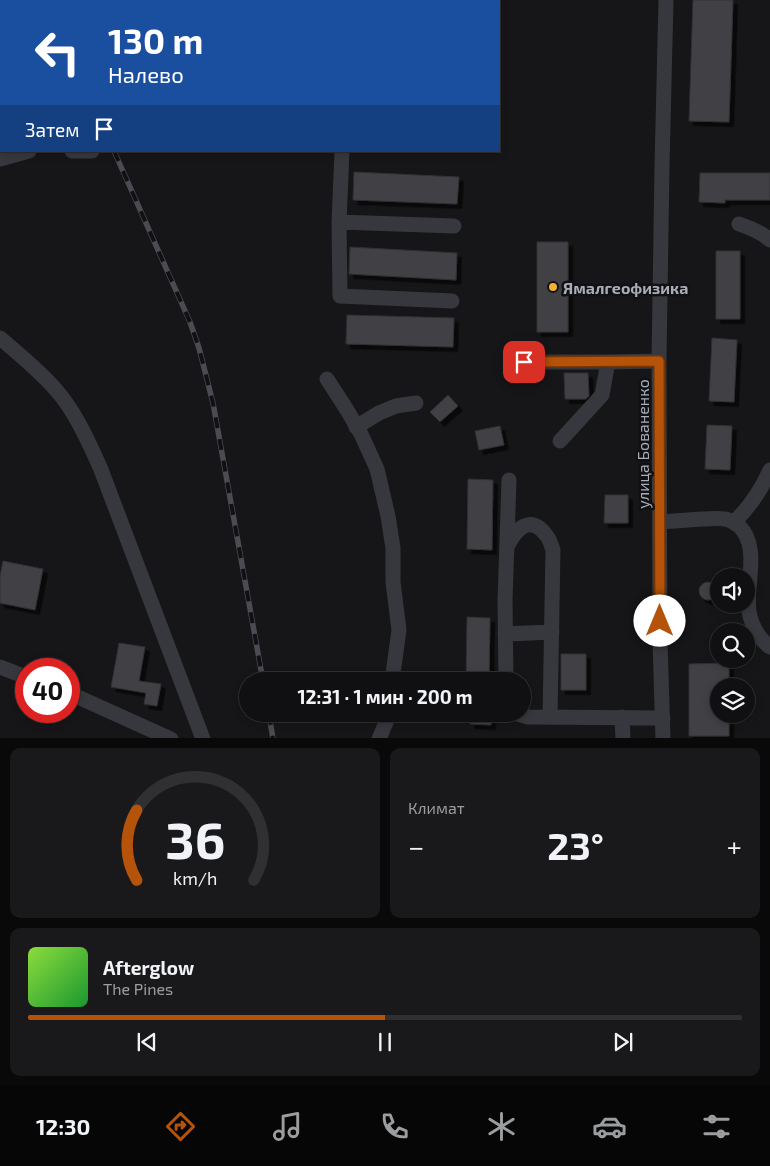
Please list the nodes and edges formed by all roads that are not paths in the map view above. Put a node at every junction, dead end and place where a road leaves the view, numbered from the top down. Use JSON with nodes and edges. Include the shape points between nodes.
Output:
{"nodes":[{"id":1,"x":666,"y":0,"type":"edge"},
{"id":2,"x":24,"y":152,"type":"edge"},
{"id":3,"x":342,"y":152,"type":"edge"},
{"id":4,"x":0,"y":158,"type":"edge"},
{"id":5,"x":339,"y":222,"type":"junction"},
{"id":6,"x":739,"y":224,"type":"dead end"},
{"id":7,"x":454,"y":226,"type":"dead end"},
{"id":8,"x":770,"y":240,"type":"edge"},
{"id":9,"x":452,"y":301,"type":"dead end"},
{"id":10,"x":0,"y":338,"type":"edge"},
{"id":11,"x":659,"y":361,"type":"junction"},
{"id":12,"x":524,"y":362,"type":"dead end"},
{"id":13,"x":608,"y":362,"type":"junction"},
{"id":14,"x":327,"y":379,"type":"dead end"},
{"id":15,"x":416,"y":403,"type":"dead end"},
{"id":16,"x":356,"y":427,"type":"junction"},
{"id":17,"x":560,"y":441,"type":"dead end"},
{"id":18,"x":770,"y":470,"type":"edge"},
{"id":19,"x":509,"y":480,"type":"dead end"},
{"id":20,"x":660,"y":522,"type":"junction"},
{"id":21,"x":734,"y":522,"type":"junction"},
{"id":22,"x":507,"y":547,"type":"junction"},
{"id":23,"x":552,"y":632,"type":"junction"},
{"id":24,"x":505,"y":634,"type":"junction"},
{"id":25,"x":770,"y":647,"type":"edge"},
{"id":26,"x":0,"y":667,"type":"edge"},
{"id":27,"x":393,"y":672,"type":"edge"},
{"id":28,"x":506,"y":672,"type":"edge"},
{"id":29,"x":15,"y":673,"type":"edge"},
{"id":30,"x":80,"y":698,"type":"edge"},
{"id":31,"x":531,"y":717,"type":"edge"},
{"id":32,"x":550,"y":717,"type":"junction"},
{"id":33,"x":622,"y":717,"type":"junction"},
{"id":34,"x":663,"y":718,"type":"junction"},
{"id":35,"x":385,"y":722,"type":"edge"},
{"id":36,"x":171,"y":738,"type":"edge"},
{"id":37,"x":203,"y":738,"type":"edge"},
{"id":38,"x":379,"y":738,"type":"edge"},
{"id":39,"x":622,"y":738,"type":"edge"},
{"id":40,"x":662,"y":738,"type":"edge"}],
"edges":[{"from":1,"to":11,"type":"street","name":"улица Бованенко"},
{"from":2,"to":4,"type":"street"},
{"from":3,"to":5,"type":"street"},
{"from":5,"to":7,"type":"street"},
{"from":5,"to":9,"type":"street","via":[[340,296]]},
{"from":6,"to":8,"type":"street"},
{"from":10,"to":37,"type":"street","via":[[57,391],[90,444]]},
{"from":11,"to":13,"type":"street"},
{"from":11,"to":20,"type":"street","name":"улица Бованенко"},
{"from":12,"to":13,"type":"street"},
{"from":13,"to":17,"type":"street","via":[[602,395]]},
{"from":14,"to":16,"type":"street"},
{"from":15,"to":16,"type":"street","via":[[396,406]]},
{"from":16,"to":27,"type":"street","via":[[377,469],[393,548],[399,630]]},
{"from":18,"to":21,"type":"street","via":[[755,499]]},
{"from":19,"to":22,"type":"street"},
{"from":20,"to":21,"type":"street","via":[[715,518]]},
{"from":20,"to":34,"type":"street","name":"улица Бованенко"},
{"from":21,"to":25,"type":"street","via":[[742,529],[750,548],[749,610],[752,623]]},
{"from":22,"to":23,"type":"street","via":[[525,525],[541,528],[548,536],[553,550]]},
{"from":22,"to":24,"type":"street"},
{"from":23,"to":24,"type":"street"},
{"from":23,"to":32,"type":"street"},
{"from":24,"to":28,"type":"street"},
{"from":26,"to":29,"type":"street"},
{"from":30,"to":36,"type":"street"},
{"from":31,"to":32,"type":"street"},
{"from":32,"to":33,"type":"street"},
{"from":33,"to":34,"type":"street"},
{"from":33,"to":39,"type":"street"},
{"from":34,"to":40,"type":"street","name":"улица Бованенко"},
{"from":35,"to":38,"type":"street"}]}
